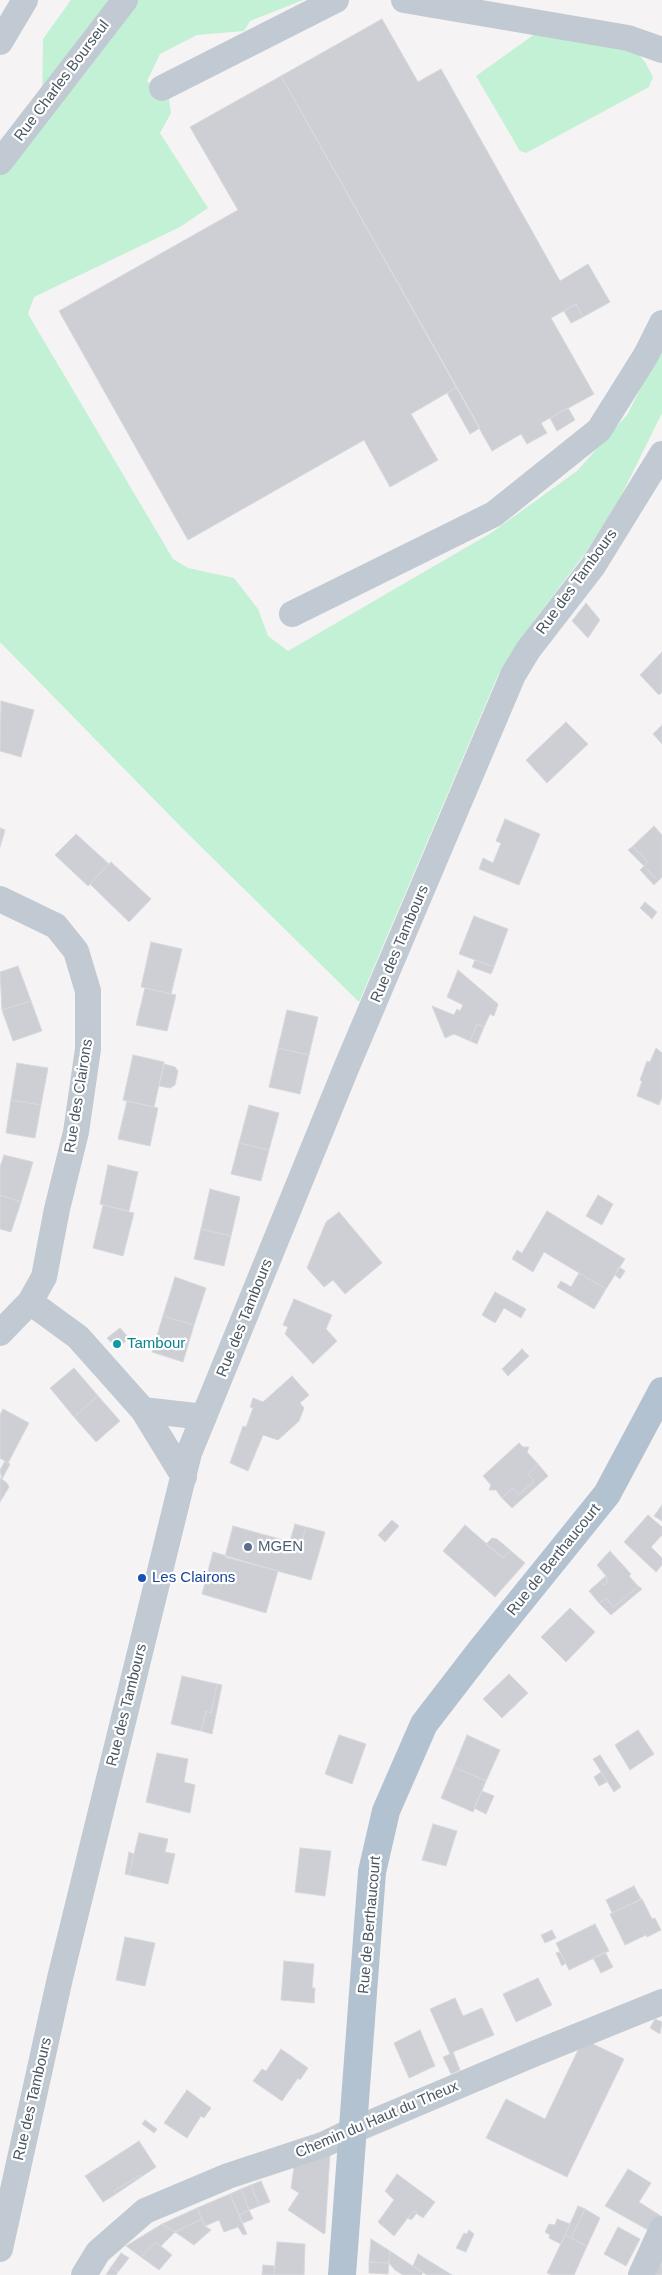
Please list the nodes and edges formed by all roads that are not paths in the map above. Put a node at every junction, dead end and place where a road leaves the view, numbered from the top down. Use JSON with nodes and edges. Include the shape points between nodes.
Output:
{"nodes":[{"id":1,"x":25,"y":0,"type":"edge"},
{"id":2,"x":124,"y":0,"type":"edge"},
{"id":3,"x":336,"y":0,"type":"edge"},
{"id":4,"x":404,"y":0,"type":"edge"},
{"id":5,"x":0,"y":42,"type":"edge"},
{"id":6,"x":662,"y":50,"type":"edge"},
{"id":7,"x":162,"y":88,"type":"dead end"},
{"id":8,"x":0,"y":162,"type":"edge"},
{"id":9,"x":662,"y":323,"type":"edge"},
{"id":10,"x":662,"y":454,"type":"edge"},
{"id":11,"x":292,"y":614,"type":"dead end"},
{"id":12,"x":0,"y":899,"type":"edge"},
{"id":13,"x":30,"y":1302,"type":"junction"},
{"id":14,"x":0,"y":1333,"type":"edge"},
{"id":15,"x":662,"y":1391,"type":"edge"},
{"id":16,"x":143,"y":1410,"type":"junction"},
{"id":17,"x":204,"y":1417,"type":"junction"},
{"id":18,"x":184,"y":1477,"type":"junction"},
{"id":19,"x":662,"y":2002,"type":"edge"},
{"id":20,"x":354,"y":2130,"type":"junction"},
{"id":21,"x":662,"y":2229,"type":"edge"},
{"id":22,"x":0,"y":2249,"type":"edge"},
{"id":23,"x":84,"y":2275,"type":"edge"},
{"id":24,"x":342,"y":2275,"type":"edge"},
{"id":25,"x":641,"y":2275,"type":"edge"}],
"edges":[{"from":1,"to":5,"type":"street"},
{"from":2,"to":8,"type":"street","name":"Rue Charles Bourseul"},
{"from":3,"to":7,"type":"street"},
{"from":4,"to":6,"type":"street","via":[[628,38]]},
{"from":9,"to":11,"type":"street","via":[[599,430],[494,514]]},
{"from":10,"to":17,"type":"street","name":"Rue des Tambours","via":[[593,566],[528,650],[513,675],[347,1066]]},
{"from":12,"to":13,"type":"street","name":"Rue des Clairons","via":[[56,926],[76,950],[88,991],[88,1049],[76,1132],[44,1277]]},
{"from":13,"to":14,"type":"street","name":"Rue des Clairons"},
{"from":13,"to":16,"type":"street","via":[[78,1336]]},
{"from":15,"to":20,"type":"main road","name":"Rue de Berthaucourt","via":[[607,1494],[424,1724],[386,1811],[372,1872]]},
{"from":16,"to":17,"type":"street"},
{"from":16,"to":18,"type":"street"},
{"from":17,"to":18,"type":"street","name":"Rue des Tambours","via":[[189,1453]]},
{"from":18,"to":22,"type":"street","name":"Rue des Tambours","via":[[60,1978]]},
{"from":19,"to":20,"type":"street","name":"Chemin du Haut du Theux"},
{"from":20,"to":23,"type":"street","name":"Chemin du Haut du Theux","via":[[325,2144],[228,2176],[145,2211],[98,2252]]},
{"from":20,"to":24,"type":"main road","name":"Rue de Berthaucourt"},
{"from":21,"to":25,"type":"street"}]}
